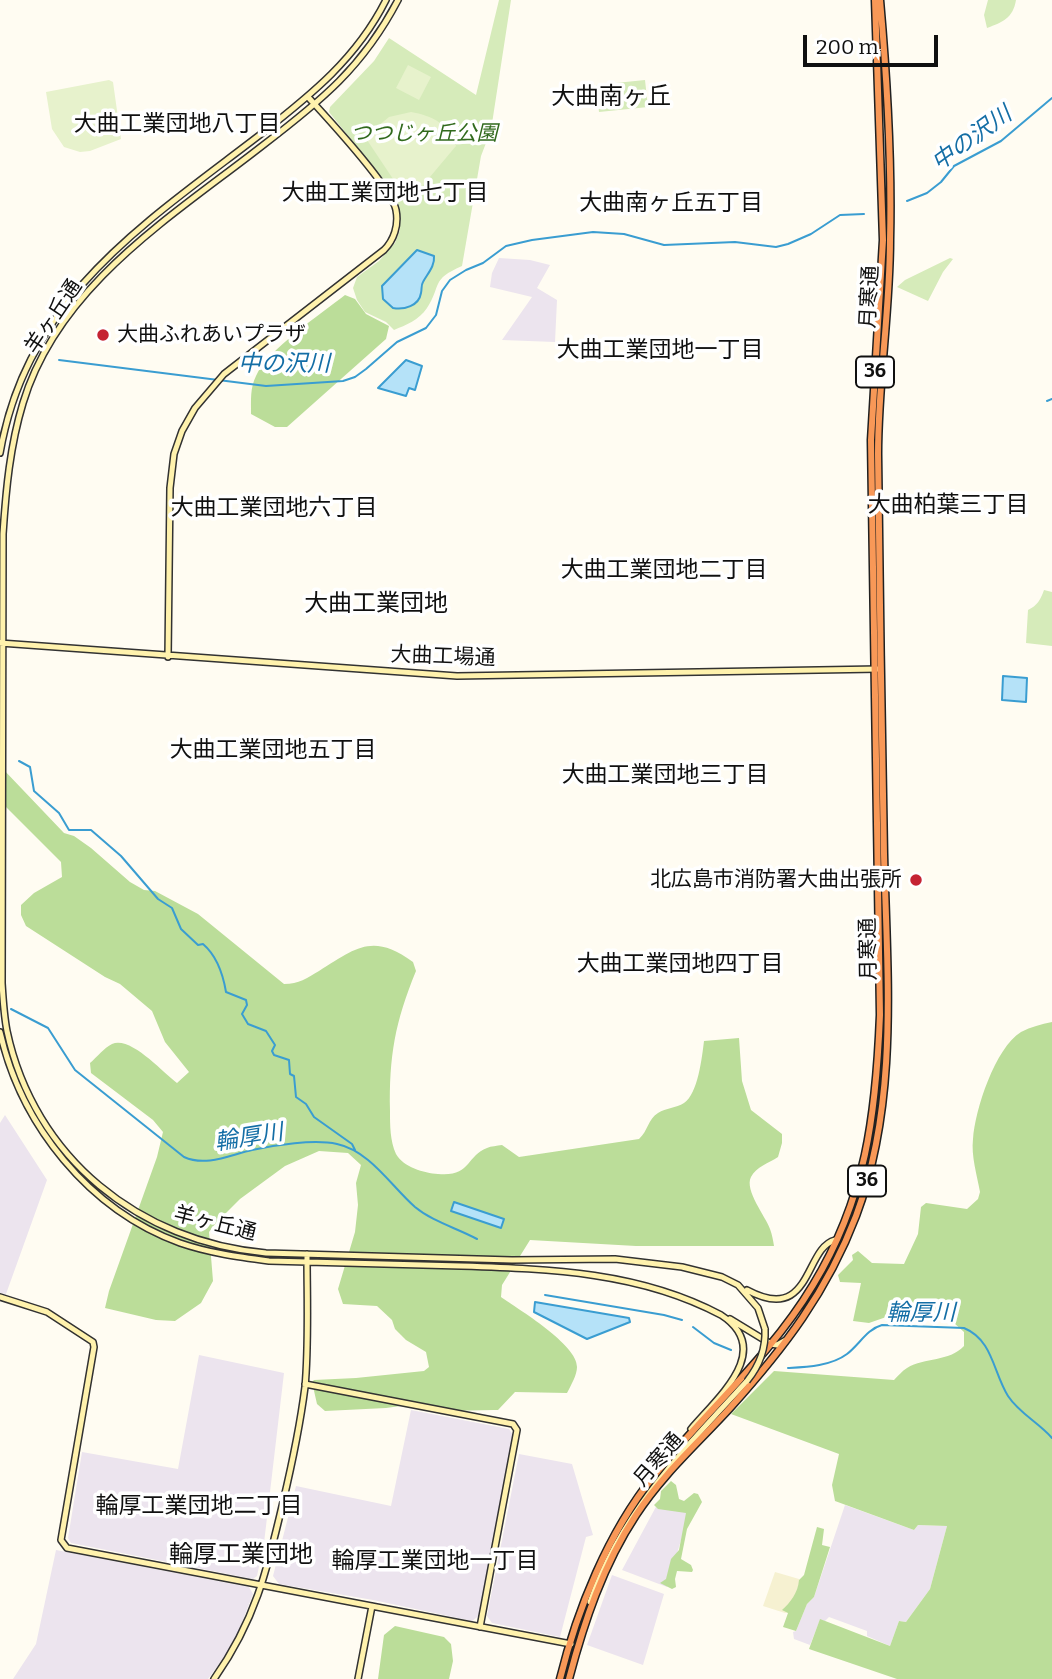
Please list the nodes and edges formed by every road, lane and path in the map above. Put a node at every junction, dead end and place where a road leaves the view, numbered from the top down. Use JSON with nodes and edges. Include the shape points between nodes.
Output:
{"nodes":[{"id":1,"x":386,"y":0,"type":"edge"},
{"id":2,"x":398,"y":0,"type":"edge"},
{"id":3,"x":875,"y":0,"type":"edge"},
{"id":4,"x":880,"y":0,"type":"edge"},
{"id":5,"x":308,"y":97,"type":"junction"},
{"id":6,"x":315,"y":105,"type":"junction"},
{"id":7,"x":0,"y":453,"type":"edge"},
{"id":8,"x":2,"y":643,"type":"edge"},
{"id":9,"x":168,"y":657,"type":"junction"},
{"id":10,"x":878,"y":669,"type":"junction"},
{"id":11,"x":0,"y":1032,"type":"edge"},
{"id":12,"x":12,"y":1049,"type":"junction"},
{"id":13,"x":2,"y":1054,"type":"edge"},
{"id":14,"x":835,"y":1240,"type":"junction"},
{"id":15,"x":307,"y":1254,"type":"junction"},
{"id":16,"x":307,"y":1262,"type":"junction"},
{"id":17,"x":738,"y":1285,"type":"junction"},
{"id":18,"x":0,"y":1297,"type":"edge"},
{"id":19,"x":721,"y":1315,"type":"junction"},
{"id":20,"x":789,"y":1339,"type":"junction"},
{"id":21,"x":771,"y":1344,"type":"junction"},
{"id":22,"x":305,"y":1384,"type":"junction"},
{"id":23,"x":654,"y":1476,"type":"junction"},
{"id":24,"x":263,"y":1586,"type":"junction"},
{"id":25,"x":372,"y":1606,"type":"junction"},
{"id":26,"x":481,"y":1627,"type":"junction"},
{"id":27,"x":571,"y":1644,"type":"junction"},
{"id":28,"x":574,"y":1661,"type":"junction"},
{"id":29,"x":214,"y":1679,"type":"edge"},
{"id":30,"x":358,"y":1679,"type":"edge"},
{"id":31,"x":560,"y":1679,"type":"edge"},
{"id":32,"x":569,"y":1679,"type":"edge"}],
"edges":[{"from":1,"to":5,"type":"main road","name":"羊ヶ丘通","via":[[347,58]]},
{"from":2,"to":6,"type":"main road","name":"羊ヶ丘通","via":[[362,57]]},
{"from":3,"to":10,"type":"highway","name":"月寒通","number":"36","via":[[883,240],[871,440]]},
{"from":4,"to":10,"type":"highway","name":"月寒通","number":"36","via":[[891,241],[878,449]]},
{"from":5,"to":6,"type":"main road"},
{"from":5,"to":7,"type":"main road","name":"羊ヶ丘通","via":[[110,255],[74,292],[42,338],[13,400]]},
{"from":6,"to":8,"type":"main road","name":"羊ヶ丘通","via":[[134,247],[92,287],[52,342],[24,400],[12,447],[6,489]]},
{"from":6,"to":9,"type":"main road","via":[[383,185],[396,209],[396,228],[384,250],[224,374],[182,431],[170,488]]},
{"from":8,"to":9,"type":"main road","name":"大曲工場通"},
{"from":8,"to":12,"type":"main road","name":"羊ヶ丘通","via":[[2,983]]},
{"from":9,"to":10,"type":"main road","name":"大曲工場通","via":[[457,676]]},
{"from":10,"to":14,"type":"highway","name":"月寒通","number":"36","via":[[877,1087],[858,1189]]},
{"from":10,"to":20,"type":"highway","name":"月寒通","number":"36","via":[[888,1019],[881,1118],[868,1178],[847,1239],[822,1290]]},
{"from":11,"to":13,"type":"main road","name":"羊ヶ丘通"},
{"from":12,"to":13,"type":"main road"},
{"from":12,"to":15,"type":"main road","name":"羊ヶ丘通","via":[[35,1107],[60,1144],[82,1170],[128,1208],[192,1239],[247,1251]]},
{"from":13,"to":16,"type":"main road","name":"羊ヶ丘通","via":[[53,1147],[83,1181],[126,1215],[181,1243],[231,1256]]},
{"from":14,"to":17,"type":"main road","name":"羊ヶ丘通","via":[[825,1246],[804,1281],[790,1294],[770,1298]]},
{"from":14,"to":21,"type":"highway","name":"月寒通","number":"36","via":[[814,1284]]},
{"from":15,"to":16,"type":"main road"},
{"from":15,"to":17,"type":"main road","name":"羊ヶ丘通","via":[[615,1259],[682,1267]]},
{"from":16,"to":19,"type":"main road","name":"羊ヶ丘通","via":[[596,1275],[646,1284]]},
{"from":16,"to":22,"type":"main road"},
{"from":17,"to":28,"type":"main road","bridge":true,"via":[[758,1308],[765,1329],[756,1369],[631,1516],[596,1586]]},
{"from":18,"to":24,"type":"main road","via":[[47,1312],[93,1342],[63,1545]]},
{"from":19,"to":21,"type":"main road","name":"羊ヶ丘通"},
{"from":19,"to":23,"type":"main road","name":"羊ヶ丘通","via":[[740,1334],[745,1352],[742,1364]]},
{"from":20,"to":21,"type":"main road"},
{"from":20,"to":28,"type":"highway","name":"月寒通","number":"36","via":[[661,1481],[635,1517],[598,1589]]},
{"from":21,"to":23,"type":"highway","name":"月寒通","number":"36"},
{"from":22,"to":24,"type":"main road"},
{"from":22,"to":26,"type":"main road","via":[[516,1427]]},
{"from":23,"to":27,"type":"highway","name":"月寒通","number":"36","via":[[612,1540]]},
{"from":24,"to":25,"type":"main road"},
{"from":24,"to":29,"type":"main road","via":[[242,1636]]},
{"from":25,"to":26,"type":"main road"},
{"from":25,"to":30,"type":"main road"},
{"from":26,"to":27,"type":"main road"},
{"from":27,"to":31,"type":"highway","name":"月寒通","number":"36"},
{"from":28,"to":32,"type":"highway","name":"月寒通","number":"36"}]}
